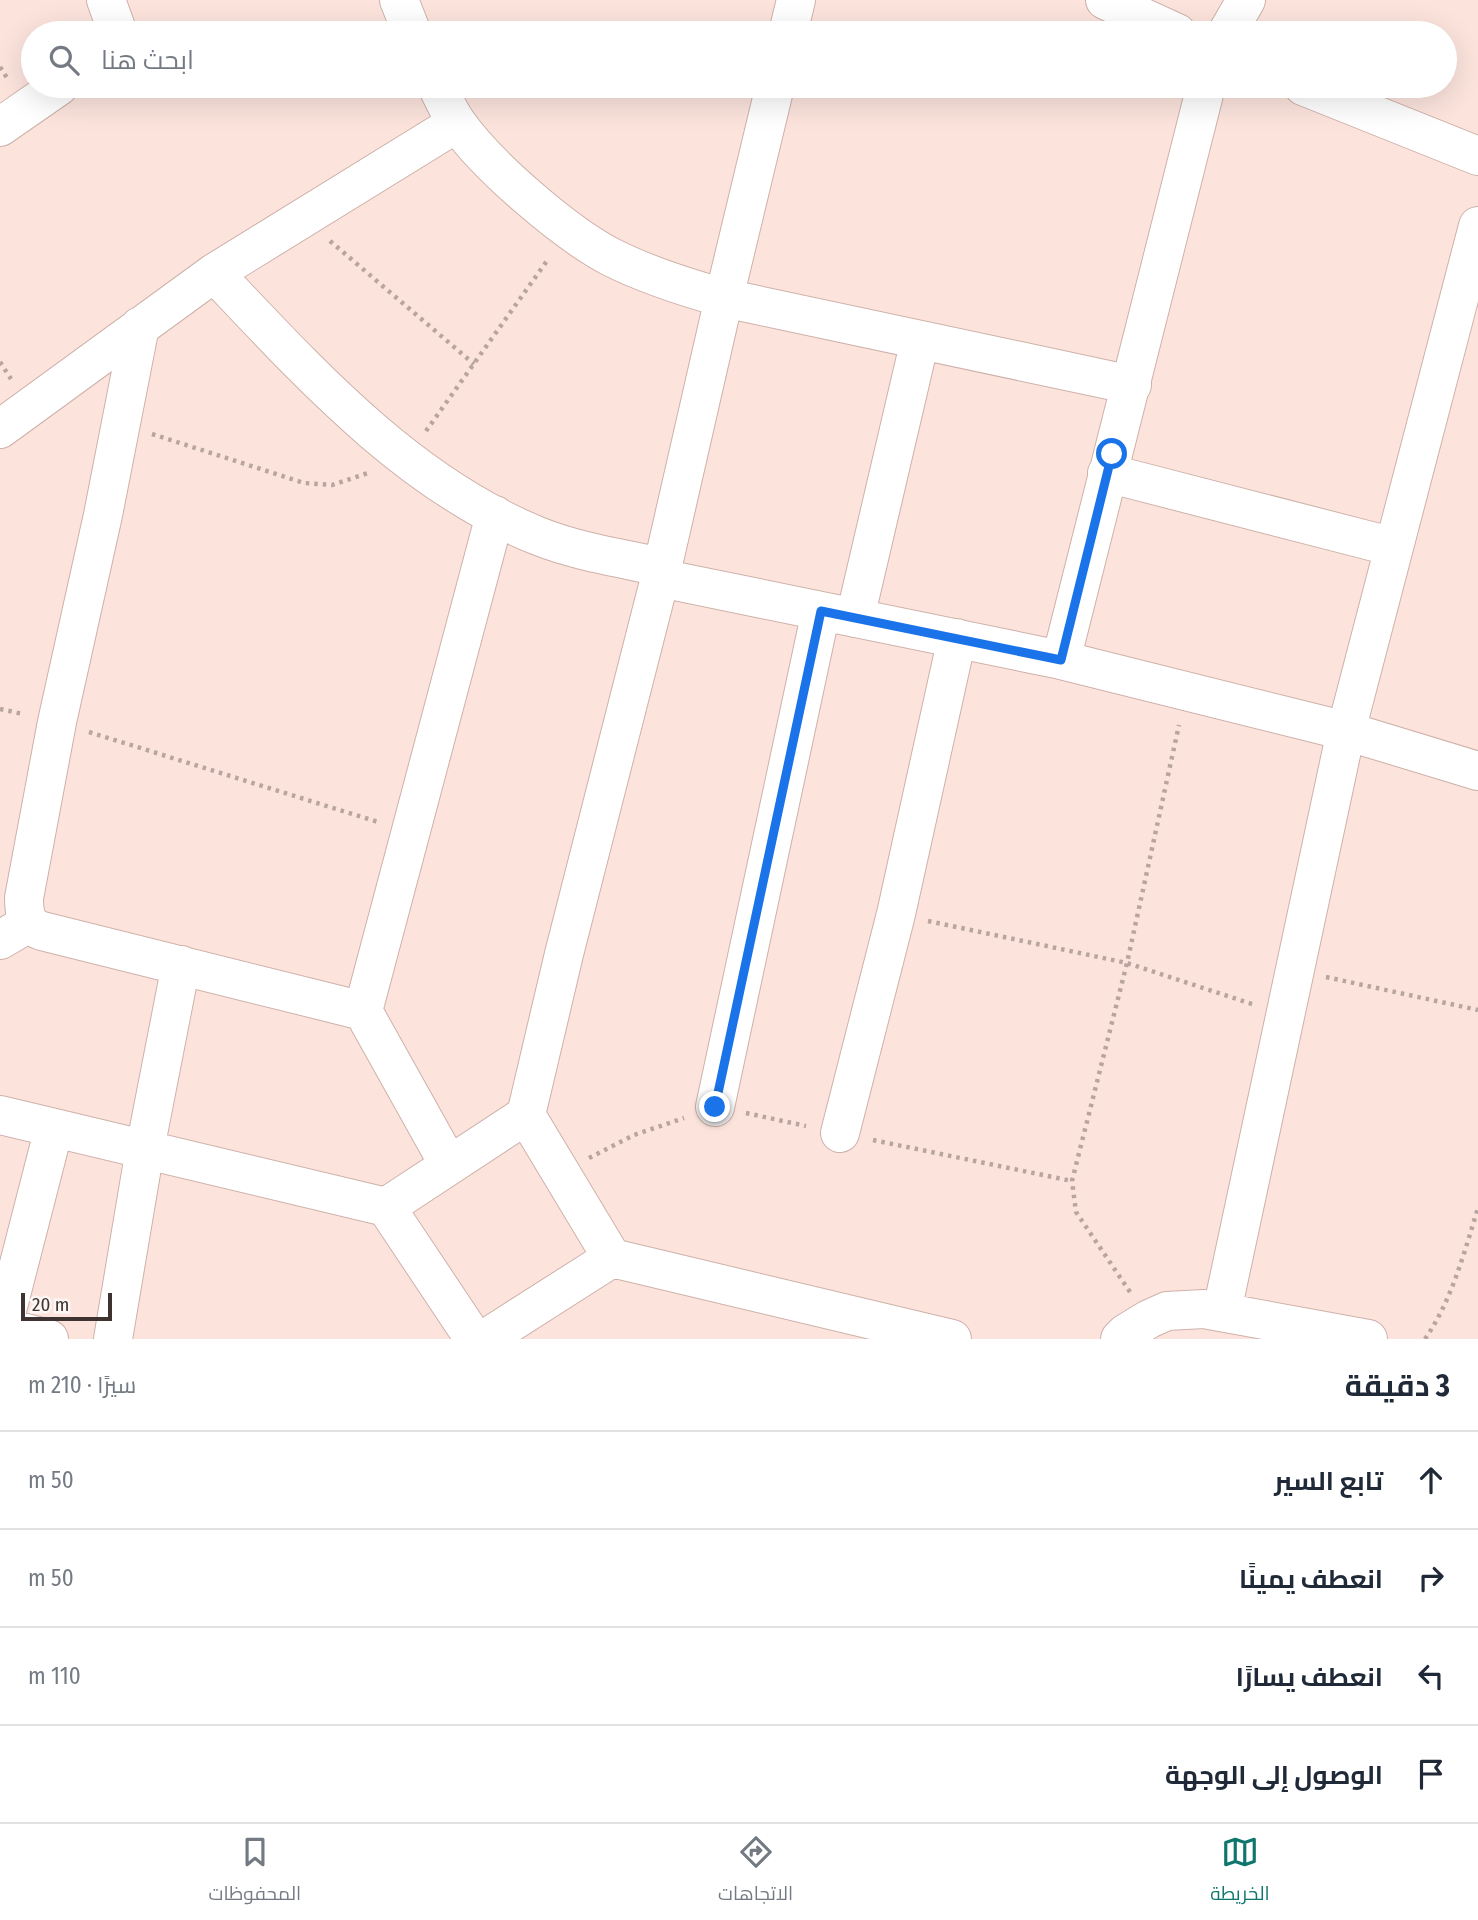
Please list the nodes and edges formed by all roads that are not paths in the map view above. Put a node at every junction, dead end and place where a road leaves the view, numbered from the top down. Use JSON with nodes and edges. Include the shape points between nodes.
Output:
{"nodes":[{"id":1,"x":106,"y":0,"type":"edge"},
{"id":2,"x":399,"y":0,"type":"edge"},
{"id":3,"x":796,"y":0,"type":"edge"},
{"id":4,"x":1105,"y":0,"type":"edge"},
{"id":5,"x":1246,"y":0,"type":"edge"},
{"id":6,"x":115,"y":21,"type":"edge"},
{"id":7,"x":407,"y":21,"type":"edge"},
{"id":8,"x":791,"y":21,"type":"edge"},
{"id":9,"x":1151,"y":21,"type":"edge"},
{"id":10,"x":1234,"y":21,"type":"edge"},
{"id":11,"x":42,"y":98,"type":"edge"},
{"id":12,"x":443,"y":98,"type":"edge"},
{"id":13,"x":772,"y":98,"type":"edge"},
{"id":14,"x":1203,"y":98,"type":"edge"},
{"id":15,"x":1333,"y":98,"type":"edge"},
{"id":16,"x":457,"y":123,"type":"junction"},
{"id":17,"x":0,"y":127,"type":"edge"},
{"id":18,"x":1478,"y":156,"type":"edge"},
{"id":19,"x":1478,"y":226,"type":"edge"},
{"id":20,"x":214,"y":273,"type":"junction"},
{"id":21,"x":724,"y":298,"type":"junction"},
{"id":22,"x":140,"y":326,"type":"junction"},
{"id":23,"x":920,"y":340,"type":"junction"},
{"id":24,"x":1132,"y":385,"type":"junction"},
{"id":25,"x":0,"y":429,"type":"edge"},
{"id":26,"x":1107,"y":473,"type":"junction"},
{"id":27,"x":495,"y":515,"type":"junction"},
{"id":28,"x":1394,"y":547,"type":"junction"},
{"id":29,"x":661,"y":572,"type":"junction"},
{"id":30,"x":838,"y":614,"type":"junction"},
{"id":31,"x":957,"y":638,"type":"junction"},
{"id":32,"x":1061,"y":660,"type":"junction"},
{"id":33,"x":1346,"y":731,"type":"junction"},
{"id":34,"x":1478,"y":771,"type":"edge"},
{"id":35,"x":14,"y":931,"type":"edge"},
{"id":36,"x":181,"y":965,"type":"junction"},
{"id":37,"x":363,"y":1011,"type":"junction"},
{"id":38,"x":715,"y":1107,"type":"dead end"},
{"id":39,"x":0,"y":1115,"type":"edge"},
{"id":40,"x":526,"y":1115,"type":"junction"},
{"id":41,"x":54,"y":1128,"type":"junction"},
{"id":42,"x":839,"y":1133,"type":"dead end"},
{"id":43,"x":145,"y":1149,"type":"junction"},
{"id":44,"x":449,"y":1166,"type":"junction"},
{"id":45,"x":386,"y":1207,"type":"junction"},
{"id":46,"x":611,"y":1258,"type":"junction"},
{"id":47,"x":1222,"y":1311,"type":"junction"},
{"id":48,"x":2,"y":1326,"type":"edge"},
{"id":49,"x":1135,"y":1329,"type":"edge"},
{"id":50,"x":48,"y":1339,"type":"edge"},
{"id":51,"x":113,"y":1339,"type":"edge"},
{"id":52,"x":474,"y":1339,"type":"edge"},
{"id":53,"x":485,"y":1339,"type":"edge"},
{"id":54,"x":952,"y":1339,"type":"edge"},
{"id":55,"x":1368,"y":1339,"type":"edge"}],
"edges":[{"from":1,"to":6,"type":"street"},
{"from":2,"to":7,"type":"street"},
{"from":3,"to":8,"type":"street"},
{"from":4,"to":9,"type":"street"},
{"from":5,"to":10,"type":"street"},
{"from":11,"to":17,"type":"street"},
{"from":12,"to":16,"type":"street"},
{"from":13,"to":21,"type":"street"},
{"from":14,"to":24,"type":"street"},
{"from":15,"to":18,"type":"street"},
{"from":16,"to":20,"type":"street"},
{"from":16,"to":21,"type":"street","via":[[487,159],[533,200],[607,255],[672,283]]},
{"from":19,"to":28,"type":"street"},
{"from":20,"to":22,"type":"street"},
{"from":20,"to":27,"type":"street","via":[[361,422],[435,480]]},
{"from":21,"to":23,"type":"street"},
{"from":21,"to":29,"type":"street"},
{"from":22,"to":25,"type":"street"},
{"from":22,"to":35,"type":"street","via":[[57,722],[24,910]]},
{"from":23,"to":24,"type":"street"},
{"from":23,"to":30,"type":"street"},
{"from":24,"to":26,"type":"street"},
{"from":26,"to":28,"type":"street"},
{"from":26,"to":32,"type":"street"},
{"from":27,"to":29,"type":"street","via":[[540,537]]},
{"from":27,"to":37,"type":"street"},
{"from":28,"to":33,"type":"street"},
{"from":29,"to":30,"type":"street"},
{"from":29,"to":40,"type":"street"},
{"from":30,"to":31,"type":"street"},
{"from":30,"to":38,"type":"street"},
{"from":31,"to":32,"type":"street"},
{"from":31,"to":42,"type":"street","via":[[897,914]]},
{"from":32,"to":33,"type":"street"},
{"from":33,"to":34,"type":"street"},
{"from":33,"to":47,"type":"street"},
{"from":35,"to":36,"type":"street","via":[[33,928]]},
{"from":36,"to":37,"type":"street"},
{"from":36,"to":43,"type":"street"},
{"from":37,"to":44,"type":"street"},
{"from":39,"to":41,"type":"street"},
{"from":40,"to":44,"type":"street"},
{"from":40,"to":46,"type":"street"},
{"from":41,"to":43,"type":"street"},
{"from":41,"to":48,"type":"street"},
{"from":43,"to":45,"type":"street"},
{"from":43,"to":51,"type":"street"},
{"from":44,"to":45,"type":"street"},
{"from":45,"to":52,"type":"street"},
{"from":46,"to":53,"type":"street"},
{"from":46,"to":54,"type":"street"},
{"from":47,"to":49,"type":"street","via":[[1167,1311]]},
{"from":47,"to":55,"type":"street"},
{"from":48,"to":50,"type":"street"}]}
